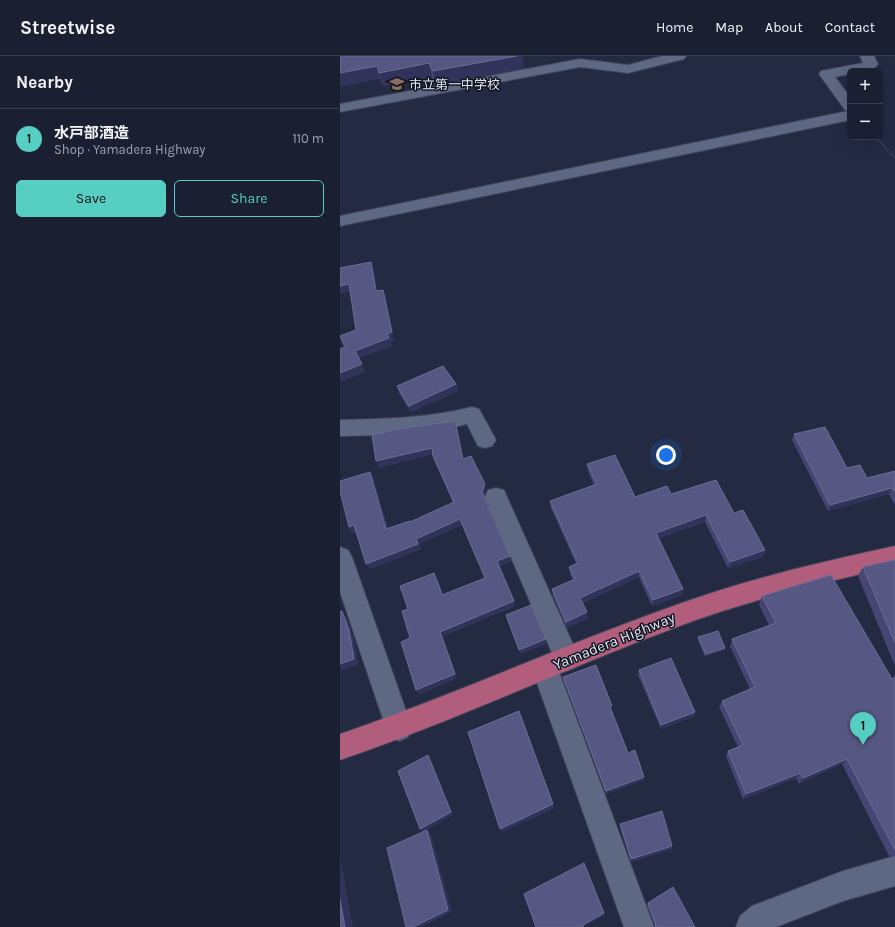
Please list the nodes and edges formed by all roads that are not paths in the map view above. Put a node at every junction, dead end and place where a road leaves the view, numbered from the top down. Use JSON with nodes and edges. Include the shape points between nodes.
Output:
{"nodes":[{"id":1,"x":679,"y":56,"type":"edge"},
{"id":2,"x":867,"y":56,"type":"edge"},
{"id":3,"x":848,"y":104,"type":"edge"},
{"id":4,"x":340,"y":108,"type":"edge"},
{"id":5,"x":847,"y":117,"type":"edge"},
{"id":6,"x":340,"y":221,"type":"edge"},
{"id":7,"x":340,"y":428,"type":"edge"},
{"id":8,"x":485,"y":440,"type":"dead end"},
{"id":9,"x":496,"y":497,"type":"dead end"},
{"id":10,"x":895,"y":556,"type":"edge"},
{"id":11,"x":340,"y":557,"type":"edge"},
{"id":12,"x":556,"y":664,"type":"junction"},
{"id":13,"x":399,"y":728,"type":"junction"},
{"id":14,"x":340,"y":747,"type":"edge"},
{"id":15,"x":895,"y":871,"type":"edge"},
{"id":16,"x":639,"y":927,"type":"edge"},
{"id":17,"x":751,"y":927,"type":"edge"}],
"edges":[{"from":1,"to":4,"type":"lane","via":[[628,69],[580,63]]},
{"from":2,"to":3,"type":"lane","via":[[871,64],[867,67],[826,74]]},
{"from":5,"to":6,"type":"lane"},
{"from":7,"to":8,"type":"lane","via":[[444,422],[472,415]]},
{"from":9,"to":12,"type":"lane"},
{"from":10,"to":12,"type":"main road","name":"Yamadera Highway","via":[[732,598],[677,616]]},
{"from":11,"to":13,"type":"lane"},
{"from":12,"to":13,"type":"main road","name":"Yamadera Highway"},
{"from":12,"to":16,"type":"lane"},
{"from":13,"to":14,"type":"main road","name":"Yamadera Highway"},
{"from":15,"to":17,"type":"lane","via":[[843,886],[763,917]]}]}
